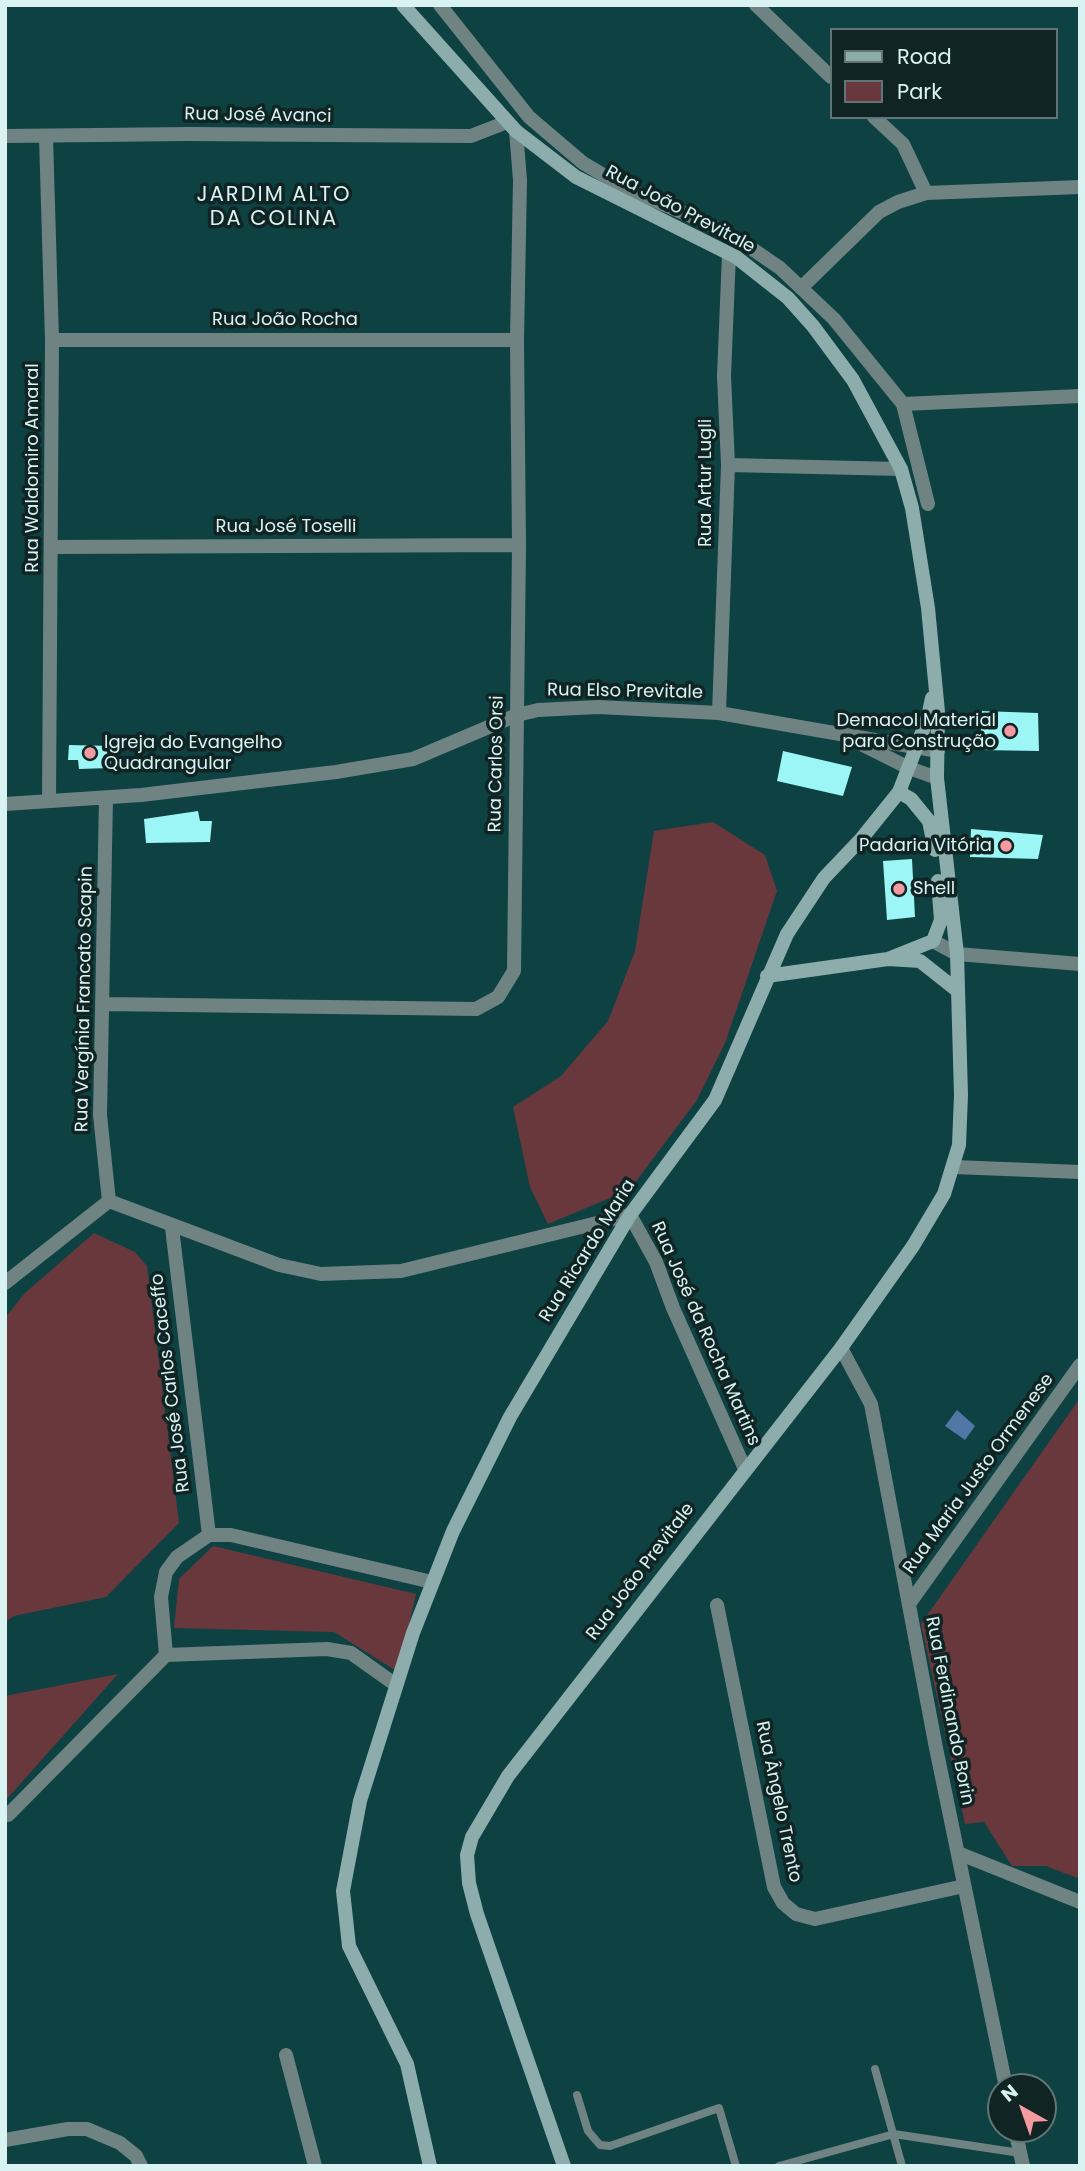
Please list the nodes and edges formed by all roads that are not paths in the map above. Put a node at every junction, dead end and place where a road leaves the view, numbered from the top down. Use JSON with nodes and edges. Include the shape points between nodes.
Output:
{"nodes":[{"id":1,"x":403,"y":5,"type":"edge"},
{"id":2,"x":440,"y":5,"type":"edge"},
{"id":3,"x":756,"y":5,"type":"edge"},
{"id":4,"x":830,"y":75,"type":"edge"},
{"id":5,"x":876,"y":119,"type":"edge"},
{"id":6,"x":511,"y":127,"type":"junction"},
{"id":7,"x":5,"y":136,"type":"edge"},
{"id":8,"x":46,"y":137,"type":"junction"},
{"id":9,"x":1080,"y":187,"type":"edge"},
{"id":10,"x":926,"y":193,"type":"junction"},
{"id":11,"x":729,"y":254,"type":"junction"},
{"id":12,"x":801,"y":288,"type":"junction"},
{"id":13,"x":52,"y":340,"type":"junction"},
{"id":14,"x":517,"y":340,"type":"junction"},
{"id":15,"x":1080,"y":396,"type":"edge"},
{"id":16,"x":903,"y":404,"type":"junction"},
{"id":17,"x":728,"y":465,"type":"junction"},
{"id":18,"x":901,"y":469,"type":"junction"},
{"id":19,"x":928,"y":503,"type":"dead end"},
{"id":20,"x":519,"y":545,"type":"junction"},
{"id":21,"x":53,"y":548,"type":"junction"},
{"id":22,"x":934,"y":685,"type":"junction"},
{"id":23,"x":719,"y":713,"type":"junction"},
{"id":24,"x":517,"y":715,"type":"junction"},
{"id":25,"x":834,"y":731,"type":"junction"},
{"id":26,"x":915,"y":745,"type":"junction"},
{"id":27,"x":938,"y":751,"type":"junction"},
{"id":28,"x":909,"y":768,"type":"junction"},
{"id":29,"x":937,"y":778,"type":"junction"},
{"id":30,"x":899,"y":792,"type":"junction"},
{"id":31,"x":106,"y":797,"type":"junction"},
{"id":32,"x":49,"y":800,"type":"junction"},
{"id":33,"x":5,"y":804,"type":"edge"},
{"id":34,"x":933,"y":941,"type":"junction"},
{"id":35,"x":957,"y":954,"type":"junction"},
{"id":36,"x":888,"y":959,"type":"junction"},
{"id":37,"x":1080,"y":964,"type":"edge"},
{"id":38,"x":767,"y":976,"type":"junction"},
{"id":39,"x":958,"y":991,"type":"junction"},
{"id":40,"x":105,"y":1004,"type":"junction"},
{"id":41,"x":954,"y":1167,"type":"junction"},
{"id":42,"x":1080,"y":1172,"type":"edge"},
{"id":43,"x":109,"y":1201,"type":"junction"},
{"id":44,"x":630,"y":1215,"type":"junction"},
{"id":45,"x":172,"y":1228,"type":"junction"},
{"id":46,"x":5,"y":1283,"type":"edge"},
{"id":47,"x":841,"y":1348,"type":"junction"},
{"id":48,"x":1080,"y":1365,"type":"edge"},
{"id":49,"x":745,"y":1469,"type":"junction"},
{"id":50,"x":209,"y":1535,"type":"junction"},
{"id":51,"x":432,"y":1581,"type":"junction"},
{"id":52,"x":909,"y":1604,"type":"junction"},
{"id":53,"x":717,"y":1605,"type":"dead end"},
{"id":54,"x":166,"y":1655,"type":"junction"},
{"id":55,"x":396,"y":1685,"type":"junction"},
{"id":56,"x":8,"y":1815,"type":"dead end"},
{"id":57,"x":958,"y":1853,"type":"junction"},
{"id":58,"x":964,"y":1886,"type":"junction"},
{"id":59,"x":1080,"y":1902,"type":"edge"},
{"id":60,"x":286,"y":2055,"type":"dead end"},
{"id":61,"x":875,"y":2069,"type":"dead end"},
{"id":62,"x":1003,"y":2073,"type":"edge"},
{"id":63,"x":577,"y":2095,"type":"dead end"},
{"id":64,"x":894,"y":2134,"type":"junction"},
{"id":65,"x":5,"y":2140,"type":"edge"},
{"id":66,"x":1022,"y":2159,"type":"edge"},
{"id":67,"x":141,"y":2166,"type":"edge"},
{"id":68,"x":315,"y":2166,"type":"edge"},
{"id":69,"x":430,"y":2166,"type":"edge"},
{"id":70,"x":564,"y":2166,"type":"edge"},
{"id":71,"x":736,"y":2166,"type":"edge"},
{"id":72,"x":779,"y":2166,"type":"edge"},
{"id":73,"x":902,"y":2166,"type":"edge"}],
"edges":[{"from":1,"to":6,"type":"main road","name":"Rua João Previtale"},
{"from":2,"to":12,"type":"street","name":"Rua João Previtale","via":[[529,117],[583,163],[627,189],[745,244]]},
{"from":3,"to":4,"type":"street"},
{"from":5,"to":10,"type":"street","via":[[903,144]]},
{"from":6,"to":8,"type":"street","name":"Rua José Avanci","via":[[471,136]]},
{"from":6,"to":11,"type":"main road","name":"Rua João Previtale","via":[[576,177]]},
{"from":6,"to":14,"type":"street","name":"Rua Carlos Orsi","via":[[520,180]]},
{"from":7,"to":8,"type":"street","name":"Rua José Avanci"},
{"from":8,"to":13,"type":"street","name":"Rua Waldomiro Amaral"},
{"from":9,"to":10,"type":"street"},
{"from":10,"to":12,"type":"street","via":[[879,212]]},
{"from":11,"to":17,"type":"street","name":"Rua Artur Lugli","via":[[724,376]]},
{"from":11,"to":18,"type":"main road","name":"Rua João Previtale","via":[[789,298],[814,326],[853,380]]},
{"from":12,"to":16,"type":"street","name":"Rua João Previtale","via":[[834,319]]},
{"from":13,"to":14,"type":"street","name":"Rua João Rocha"},
{"from":13,"to":21,"type":"street","name":"Rua Waldomiro Amaral"},
{"from":14,"to":20,"type":"street","name":"Rua Carlos Orsi"},
{"from":15,"to":16,"type":"street"},
{"from":16,"to":19,"type":"street","name":"Rua João Previtale"},
{"from":17,"to":18,"type":"street"},
{"from":17,"to":23,"type":"street","name":"Rua Artur Lugli"},
{"from":18,"to":22,"type":"main road","name":"Rua João Previtale","via":[[928,608]]},
{"from":20,"to":21,"type":"street","name":"Rua José Toselli"},
{"from":20,"to":24,"type":"street","name":"Rua Carlos Orsi"},
{"from":21,"to":32,"type":"street","name":"Rua Waldomiro Amaral"},
{"from":22,"to":26,"type":"main road","name":"Rua João Previtale","via":[[928,717]]},
{"from":22,"to":27,"type":"main road","name":"Rua João Previtale"},
{"from":23,"to":24,"type":"street","name":"Rua Elso Previtale","via":[[598,708]]},
{"from":23,"to":25,"type":"street","name":"Rua Elso Previtale"},
{"from":24,"to":31,"type":"street","name":"Rua Elso Previtale","via":[[413,759]]},
{"from":24,"to":40,"type":"street","name":"Rua Carlos Orsi","via":[[514,971],[498,997],[477,1009],[452,1011]]},
{"from":25,"to":26,"type":"street","name":"Rua Elso Previtale"},
{"from":25,"to":28,"type":"street","name":"Rua Elso Previtale"},
{"from":26,"to":27,"type":"street"},
{"from":26,"to":28,"type":"main road","name":"Rua João Previtale"},
{"from":27,"to":29,"type":"main road","name":"Rua João Previtale"},
{"from":28,"to":29,"type":"street"},
{"from":28,"to":30,"type":"main road","name":"Rua João Previtale"},
{"from":29,"to":35,"type":"main road","name":"Rua João Previtale"},
{"from":30,"to":34,"type":"main road","via":[[920,809],[934,836],[941,920]]},
{"from":30,"to":38,"type":"main road","name":"Rua Ricardo Maria","via":[[824,878],[787,934]]},
{"from":31,"to":32,"type":"street","name":"Rua Elso Previtale"},
{"from":31,"to":40,"type":"street","name":"Rua Vergínia Francato Scapin"},
{"from":32,"to":33,"type":"street","name":"Rua Elso Previtale"},
{"from":34,"to":35,"type":"street"},
{"from":34,"to":36,"type":"main road"},
{"from":35,"to":37,"type":"street"},
{"from":35,"to":39,"type":"main road","name":"Rua João Previtale"},
{"from":36,"to":38,"type":"main road"},
{"from":36,"to":39,"type":"main road","via":[[920,961]]},
{"from":38,"to":44,"type":"main road","name":"Rua Ricardo Maria","via":[[715,1100]]},
{"from":39,"to":41,"type":"main road","name":"Rua João Previtale","via":[[961,1095]]},
{"from":40,"to":43,"type":"street","name":"Rua Vergínia Francato Scapin","via":[[100,1115]]},
{"from":41,"to":42,"type":"street"},
{"from":41,"to":47,"type":"main road","name":"Rua João Previtale","via":[[944,1194],[913,1246]]},
{"from":43,"to":45,"type":"street"},
{"from":43,"to":46,"type":"street"},
{"from":44,"to":45,"type":"street","via":[[401,1271],[356,1275],[321,1274],[279,1265]]},
{"from":44,"to":49,"type":"street","name":"Rua José da Rocha Martins","via":[[656,1262]]},
{"from":44,"to":51,"type":"main road","name":"Rua Ricardo Maria","via":[[510,1417]]},
{"from":45,"to":50,"type":"street","name":"Rua José Carlos Caceffo"},
{"from":47,"to":49,"type":"main road","name":"Rua João Previtale"},
{"from":47,"to":52,"type":"street","name":"Rua Ferdinando Borin","via":[[871,1404]]},
{"from":48,"to":52,"type":"street","name":"Rua Maria Justo Ormenese"},
{"from":49,"to":70,"type":"main road","name":"Rua João Previtale","via":[[508,1776],[467,1855],[477,1914]]},
{"from":50,"to":51,"type":"street","via":[[232,1535]]},
{"from":50,"to":54,"type":"street","via":[[177,1557],[166,1572],[161,1597]]},
{"from":51,"to":55,"type":"main road","name":"Rua Ricardo Maria"},
{"from":52,"to":57,"type":"street","name":"Rua Ferdinando Borin"},
{"from":53,"to":58,"type":"street","name":"Rua Ângelo Trento","via":[[774,1886],[783,1903],[796,1914],[815,1919]]},
{"from":54,"to":55,"type":"street","via":[[327,1648],[351,1653]]},
{"from":54,"to":56,"type":"street"},
{"from":55,"to":69,"type":"main road","name":"Rua Ricardo Maria","via":[[360,1801],[343,1891],[345,1921],[349,1946],[407,2064]]},
{"from":57,"to":58,"type":"street","name":"Rua Ferdinando Borin"},
{"from":57,"to":59,"type":"street"},
{"from":58,"to":62,"type":"street","name":"Rua Ferdinando Borin"},
{"from":60,"to":68,"type":"street"},
{"from":61,"to":64,"type":"lane"},
{"from":63,"to":71,"type":"lane","via":[[588,2131],[600,2145],[610,2146],[719,2108]]},
{"from":64,"to":66,"type":"lane"},
{"from":64,"to":72,"type":"lane"},
{"from":64,"to":73,"type":"lane"},
{"from":65,"to":67,"type":"street","via":[[87,2130],[120,2143]]}]}
